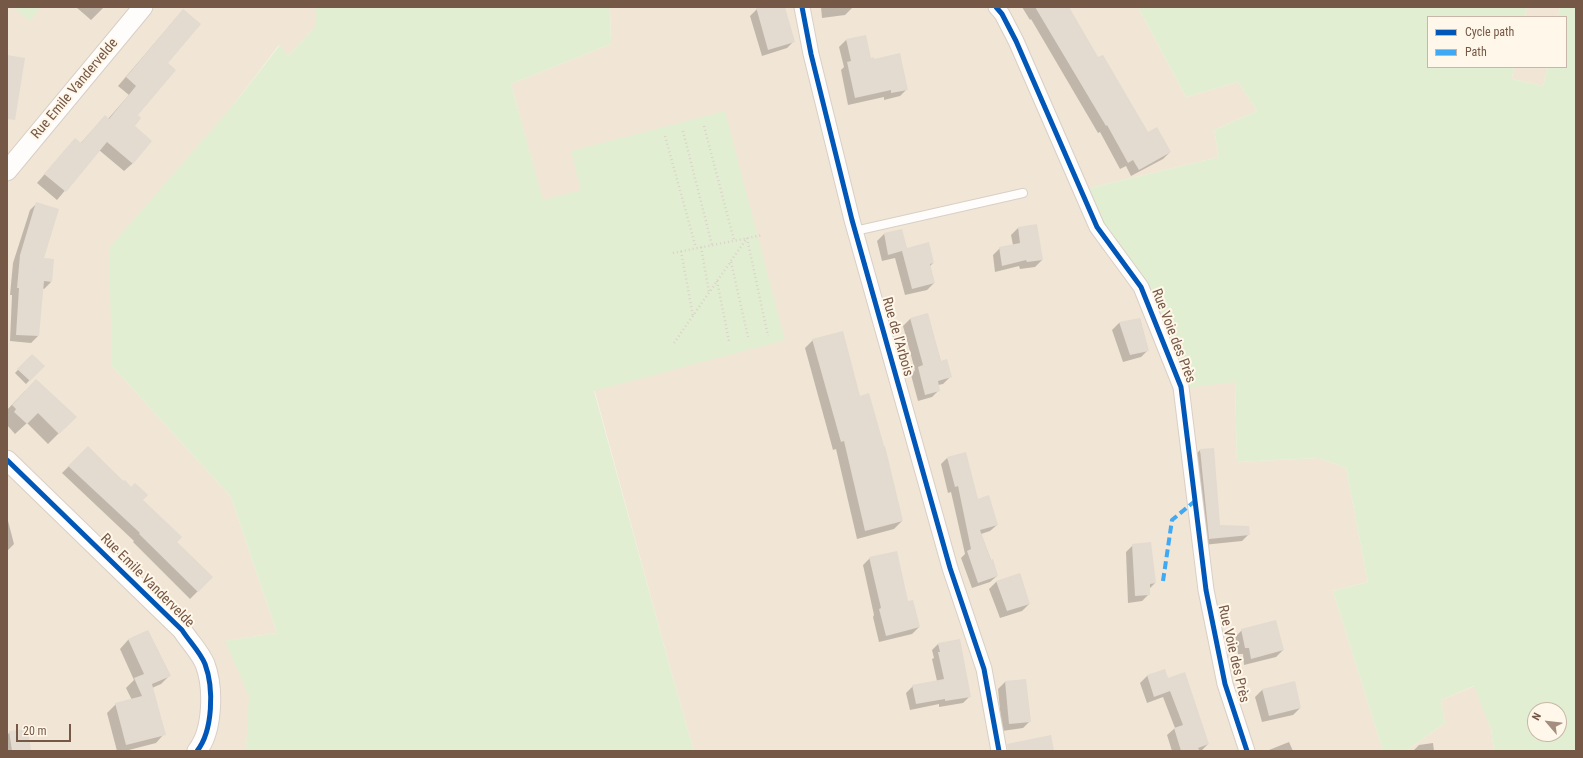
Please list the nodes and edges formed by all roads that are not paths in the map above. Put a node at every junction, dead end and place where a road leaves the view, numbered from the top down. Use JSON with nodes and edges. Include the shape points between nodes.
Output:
{"nodes":[{"id":1,"x":143,"y":7,"type":"edge"},
{"id":2,"x":802,"y":7,"type":"edge"},
{"id":3,"x":996,"y":7,"type":"edge"},
{"id":4,"x":7,"y":171,"type":"edge"},
{"id":5,"x":1023,"y":193,"type":"dead end"},
{"id":6,"x":855,"y":231,"type":"junction"},
{"id":7,"x":7,"y":460,"type":"edge"},
{"id":8,"x":199,"y":748,"type":"edge"},
{"id":9,"x":999,"y":751,"type":"edge"},
{"id":10,"x":1247,"y":751,"type":"edge"}],
"edges":[{"from":1,"to":4,"type":"street","name":"Rue Emile Vandervelde"},
{"from":2,"to":6,"type":"street","name":"Rue de l'Arbois","via":[[811,54]]},
{"from":3,"to":10,"type":"street","name":"Rue Voie des Près","via":[[1016,41],[1097,227],[1141,287],[1181,387],[1206,590],[1225,684]]},
{"from":5,"to":6,"type":"lane"},
{"from":6,"to":9,"type":"street","name":"Rue de l'Arbois","via":[[950,568],[984,669]]},
{"from":7,"to":8,"type":"street","name":"Rue Emile Vandervelde","via":[[182,630],[205,663],[211,691],[209,720]]}]}
